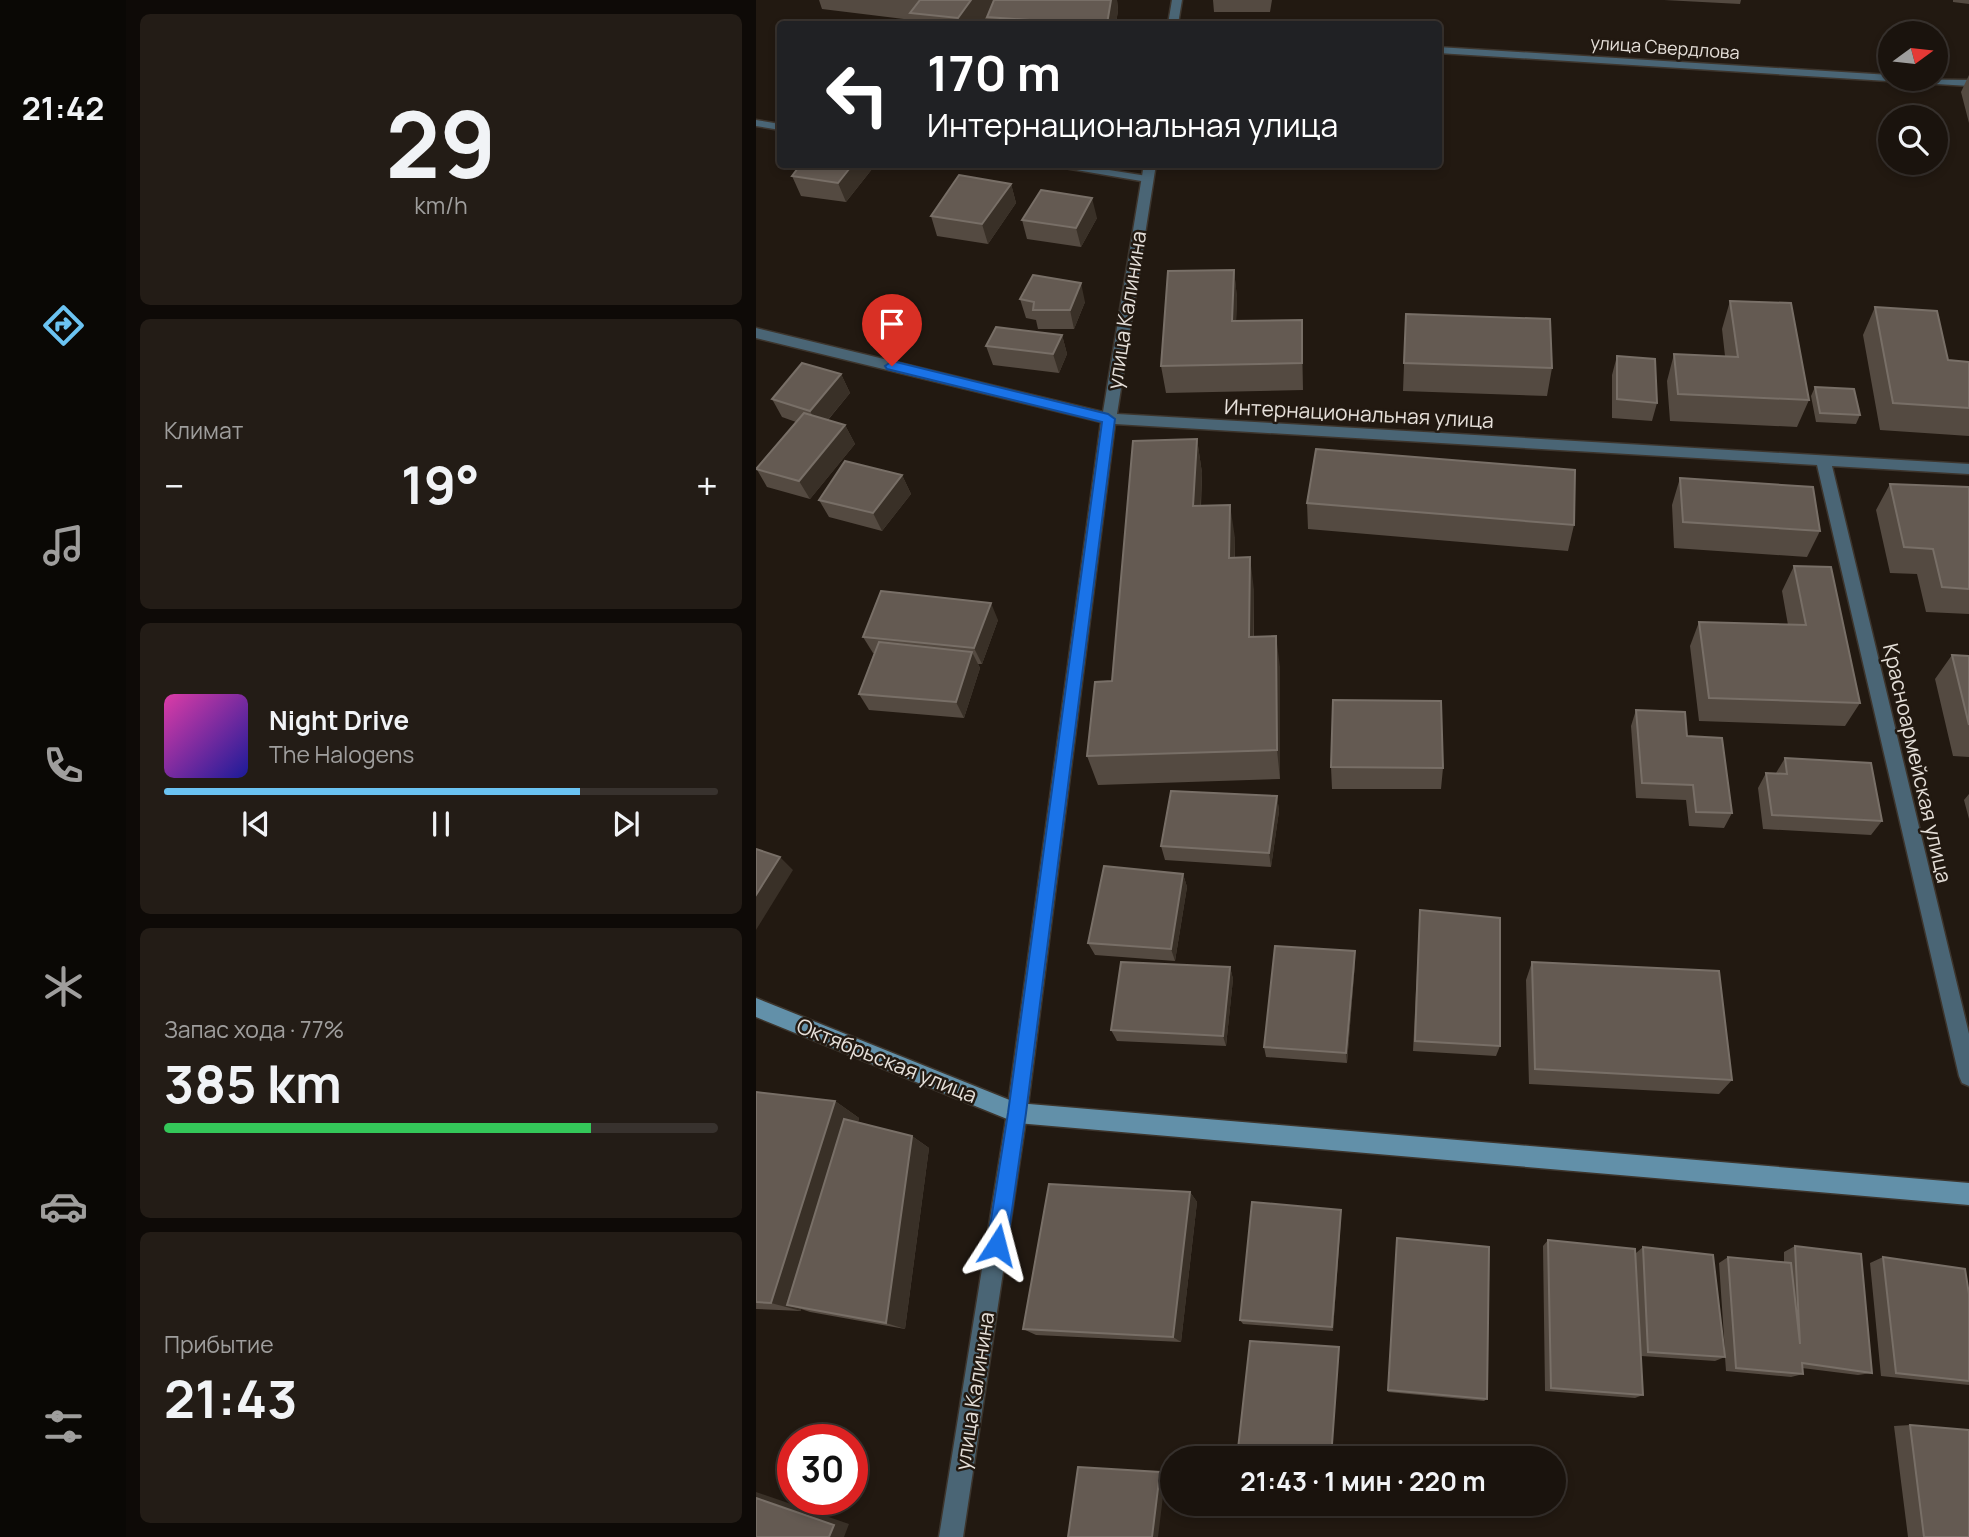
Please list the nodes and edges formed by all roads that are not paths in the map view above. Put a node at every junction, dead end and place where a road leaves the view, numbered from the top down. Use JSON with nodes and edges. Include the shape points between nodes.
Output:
{"nodes":[{"id":1,"x":1177,"y":0,"type":"edge"},
{"id":2,"x":1173,"y":21,"type":"edge"},
{"id":3,"x":1442,"y":50,"type":"edge"},
{"id":4,"x":1878,"y":78,"type":"edge"},
{"id":5,"x":1893,"y":79,"type":"edge"},
{"id":6,"x":756,"y":123,"type":"edge"},
{"id":7,"x":777,"y":126,"type":"edge"},
{"id":8,"x":1073,"y":168,"type":"edge"},
{"id":9,"x":1149,"y":168,"type":"edge"},
{"id":10,"x":1147,"y":179,"type":"junction"},
{"id":11,"x":756,"y":333,"type":"edge"},
{"id":12,"x":1108,"y":419,"type":"junction"},
{"id":13,"x":1823,"y":461,"type":"junction"},
{"id":14,"x":1969,"y":469,"type":"edge"},
{"id":15,"x":756,"y":1007,"type":"edge"},
{"id":16,"x":1969,"y":1076,"type":"edge"},
{"id":17,"x":1017,"y":1113,"type":"junction"},
{"id":18,"x":1969,"y":1194,"type":"edge"},
{"id":19,"x":951,"y":1537,"type":"edge"}],
"edges":[{"from":1,"to":2,"type":"street"},
{"from":3,"to":4,"type":"street","name":"улица Свердлова"},
{"from":5,"to":5,"type":"street","name":"улица Свердлова","via":[[1969,83]]},
{"from":6,"to":7,"type":"lane"},
{"from":8,"to":10,"type":"lane"},
{"from":9,"to":10,"type":"street","name":"улица Калинина"},
{"from":10,"to":12,"type":"street","name":"улица Калинина"},
{"from":11,"to":12,"type":"street","name":"Интернациональная улица"},
{"from":12,"to":13,"type":"street","name":"Интернациональная улица"},
{"from":12,"to":17,"type":"street","name":"улица Калинина"},
{"from":13,"to":14,"type":"street","name":"Интернациональная улица"},
{"from":13,"to":16,"type":"street","name":"Красноармейская улица"},
{"from":15,"to":17,"type":"main road","name":"Октябрьская улица"},
{"from":17,"to":18,"type":"main road","name":"Октябрьская улица"},
{"from":17,"to":19,"type":"street","name":"улица Калинина"}]}
